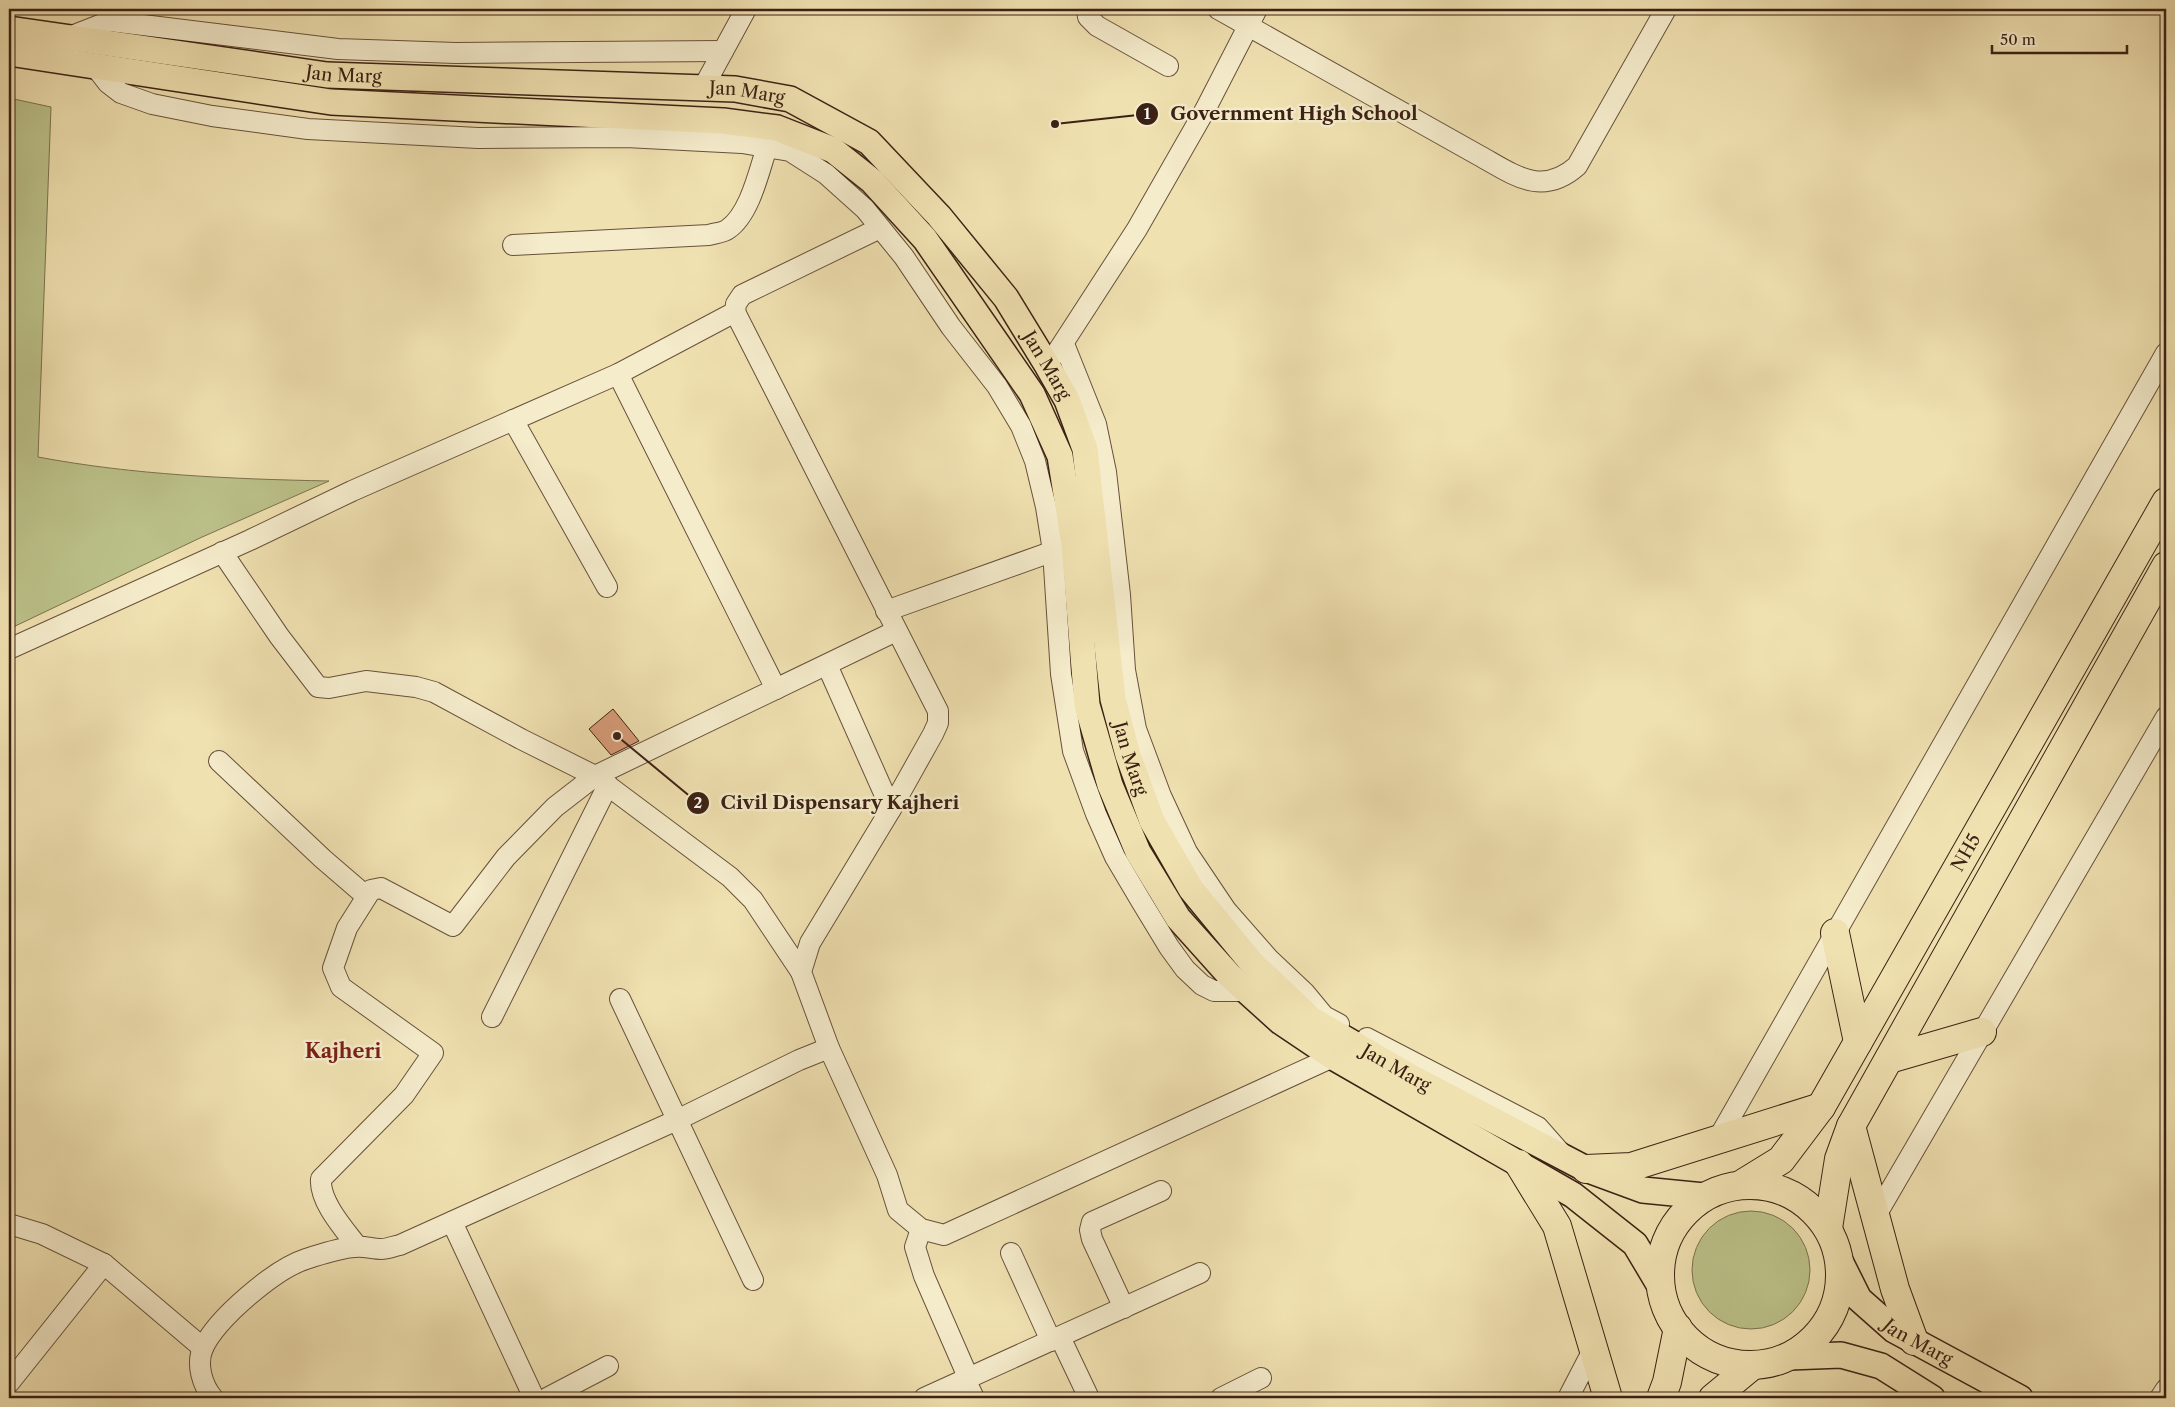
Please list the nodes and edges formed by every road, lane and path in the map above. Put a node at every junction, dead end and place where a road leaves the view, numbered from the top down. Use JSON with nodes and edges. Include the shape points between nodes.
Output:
{"nodes":[{"id":1,"x":746,"y":9,"type":"edge"},
{"id":2,"x":1087,"y":9,"type":"edge"},
{"id":3,"x":1218,"y":9,"type":"edge"},
{"id":4,"x":1666,"y":9,"type":"edge"},
{"id":5,"x":1252,"y":17,"type":"edge"},
{"id":6,"x":69,"y":37,"type":"junction"},
{"id":7,"x":16,"y":42,"type":"edge"},
{"id":8,"x":723,"y":51,"type":"junction"},
{"id":9,"x":94,"y":64,"type":"junction"},
{"id":10,"x":1168,"y":66,"type":"dead end"},
{"id":11,"x":703,"y":88,"type":"junction"},
{"id":12,"x":767,"y":147,"type":"junction"},
{"id":13,"x":880,"y":228,"type":"junction"},
{"id":14,"x":513,"y":245,"type":"dead end"},
{"id":15,"x":735,"y":312,"type":"junction"},
{"id":16,"x":1064,"y":344,"type":"junction"},
{"id":17,"x":2166,"y":353,"type":"edge"},
{"id":18,"x":1047,"y":365,"type":"junction"},
{"id":19,"x":618,"y":374,"type":"junction"},
{"id":20,"x":513,"y":420,"type":"junction"},
{"id":21,"x":2166,"y":502,"type":"edge"},
{"id":22,"x":1063,"y":547,"type":"junction"},
{"id":23,"x":222,"y":552,"type":"junction"},
{"id":24,"x":2166,"y":566,"type":"edge"},
{"id":25,"x":607,"y":587,"type":"dead end"},
{"id":26,"x":886,"y":611,"type":"junction"},
{"id":27,"x":896,"y":631,"type":"junction"},
{"id":28,"x":9,"y":649,"type":"edge"},
{"id":29,"x":827,"y":665,"type":"junction"},
{"id":30,"x":776,"y":689,"type":"junction"},
{"id":31,"x":2166,"y":717,"type":"edge"},
{"id":32,"x":219,"y":761,"type":"dead end"},
{"id":33,"x":601,"y":780,"type":"junction"},
{"id":34,"x":892,"y":809,"type":"junction"},
{"id":35,"x":366,"y":896,"type":"junction"},
{"id":36,"x":1835,"y":933,"type":"junction"},
{"id":37,"x":801,"y":972,"type":"junction"},
{"id":38,"x":620,"y":998,"type":"dead end"},
{"id":39,"x":492,"y":1016,"type":"dead end"},
{"id":40,"x":1982,"y":1032,"type":"junction"},
{"id":41,"x":1858,"y":1042,"type":"junction"},
{"id":42,"x":1346,"y":1044,"type":"junction"},
{"id":43,"x":829,"y":1048,"type":"junction"},
{"id":44,"x":1889,"y":1060,"type":"junction"},
{"id":45,"x":1821,"y":1107,"type":"junction"},
{"id":46,"x":677,"y":1120,"type":"junction"},
{"id":47,"x":1851,"y":1126,"type":"junction"},
{"id":48,"x":1718,"y":1139,"type":"junction"},
{"id":49,"x":1519,"y":1164,"type":"junction"},
{"id":50,"x":1576,"y":1164,"type":"junction"},
{"id":51,"x":1742,"y":1184,"type":"junction"},
{"id":52,"x":1161,"y":1191,"type":"dead end"},
{"id":53,"x":1704,"y":1196,"type":"junction"},
{"id":54,"x":1875,"y":1216,"type":"junction"},
{"id":55,"x":452,"y":1222,"type":"junction"},
{"id":56,"x":9,"y":1224,"type":"edge"},
{"id":57,"x":1828,"y":1228,"type":"junction"},
{"id":58,"x":921,"y":1229,"type":"junction"},
{"id":59,"x":357,"y":1246,"type":"junction"},
{"id":60,"x":1011,"y":1253,"type":"dead end"},
{"id":61,"x":1840,"y":1261,"type":"junction"},
{"id":62,"x":104,"y":1264,"type":"junction"},
{"id":63,"x":1200,"y":1273,"type":"dead end"},
{"id":64,"x":753,"y":1280,"type":"dead end"},
{"id":65,"x":1660,"y":1286,"type":"junction"},
{"id":66,"x":1124,"y":1308,"type":"junction"},
{"id":67,"x":1678,"y":1328,"type":"junction"},
{"id":68,"x":1056,"y":1339,"type":"junction"},
{"id":69,"x":1914,"y":1341,"type":"junction"},
{"id":70,"x":203,"y":1348,"type":"junction"},
{"id":71,"x":1594,"y":1348,"type":"junction"},
{"id":72,"x":1789,"y":1357,"type":"junction"},
{"id":73,"x":1754,"y":1365,"type":"junction"},
{"id":74,"x":608,"y":1366,"type":"dead end"},
{"id":75,"x":1261,"y":1378,"type":"dead end"},
{"id":76,"x":965,"y":1379,"type":"junction"},
{"id":77,"x":9,"y":1383,"type":"edge"},
{"id":78,"x":2166,"y":1388,"type":"edge"},
{"id":79,"x":209,"y":1397,"type":"edge"},
{"id":80,"x":534,"y":1398,"type":"edge"},
{"id":81,"x":546,"y":1398,"type":"edge"},
{"id":82,"x":924,"y":1398,"type":"edge"},
{"id":83,"x":974,"y":1398,"type":"edge"},
{"id":84,"x":1090,"y":1398,"type":"edge"},
{"id":85,"x":1221,"y":1398,"type":"edge"},
{"id":86,"x":1568,"y":1398,"type":"edge"},
{"id":87,"x":1608,"y":1398,"type":"edge"},
{"id":88,"x":1661,"y":1398,"type":"edge"},
{"id":89,"x":1713,"y":1398,"type":"edge"},
{"id":90,"x":1932,"y":1398,"type":"edge"},
{"id":91,"x":2020,"y":1398,"type":"edge"},
{"id":92,"x":2160,"y":1398,"type":"edge"}],
"edges":[{"from":1,"to":8,"type":"street"},
{"from":2,"to":10,"type":"street","via":[[1088,17],[1097,26]]},
{"from":3,"to":5,"type":"street"},
{"from":4,"to":5,"type":"street","via":[[1577,166],[1568,174],[1537,183],[1522,179],[1480,156]]},
{"from":5,"to":16,"type":"street","via":[[1205,110],[1137,229]]},
{"from":6,"to":7,"type":"main road","name":"Jan Marg"},
{"from":6,"to":8,"type":"street","via":[[110,21],[338,49],[456,53]]},
{"from":6,"to":11,"type":"main road","name":"Jan Marg","via":[[328,75]]},
{"from":7,"to":9,"type":"main road","name":"Jan Marg"},
{"from":8,"to":11,"type":"street"},
{"from":9,"to":12,"type":"street","via":[[108,83],[121,93],[152,104],[308,129],[478,138],[626,136]]},
{"from":9,"to":22,"type":"main road","name":"Jan Marg","via":[[330,102],[723,121],[777,128],[833,150],[872,181],[925,239],[1032,394],[1060,456]]},
{"from":11,"to":18,"type":"main road","name":"Jan Marg","via":[[735,89],[790,99],[869,142],[940,216],[1006,298]]},
{"from":12,"to":13,"type":"street","via":[[790,151],[826,174],[865,209]]},
{"from":12,"to":14,"type":"street","via":[[740,218],[727,231],[709,235]]},
{"from":13,"to":15,"type":"street","via":[[742,295]]},
{"from":13,"to":22,"type":"street","via":[[997,386],[1021,426],[1035,461],[1046,507]]},
{"from":15,"to":19,"type":"street"},
{"from":15,"to":26,"type":"street"},
{"from":16,"to":18,"type":"street"},
{"from":16,"to":42,"type":"street","via":[[1096,424],[1106,472],[1125,670],[1136,729],[1162,796],[1187,852],[1226,910],[1268,959],[1305,993]]},
{"from":17,"to":36,"type":"street"},
{"from":18,"to":42,"type":"main road","name":"Jan Marg","via":[[1067,400],[1085,449],[1113,699],[1128,755],[1152,822],[1190,890],[1251,962],[1310,1019]]},
{"from":19,"to":20,"type":"street"},
{"from":19,"to":30,"type":"street"},
{"from":20,"to":23,"type":"street"},
{"from":20,"to":25,"type":"street"},
{"from":21,"to":41,"type":"highway","name":"NH5","number":"NH5"},
{"from":22,"to":26,"type":"street"},
{"from":22,"to":42,"type":"main road","name":"Jan Marg","via":[[1087,705],[1110,785],[1138,852],[1178,918],[1246,991],[1281,1022]]},
{"from":23,"to":28,"type":"street"},
{"from":23,"to":33,"type":"street","via":[[318,687],[366,681],[434,692]]},
{"from":24,"to":44,"type":"highway","name":"NH5","number":"NH5"},
{"from":26,"to":27,"type":"street"},
{"from":27,"to":29,"type":"street"},
{"from":27,"to":34,"type":"street","via":[[938,711],[938,723]]},
{"from":29,"to":30,"type":"street"},
{"from":29,"to":34,"type":"street"},
{"from":30,"to":33,"type":"street"},
{"from":31,"to":40,"type":"street"},
{"from":32,"to":35,"type":"street","via":[[322,859]]},
{"from":33,"to":35,"type":"street","via":[[555,807],[506,857],[453,926],[381,888],[371,890]]},
{"from":33,"to":37,"type":"street","via":[[730,877],[753,900]]},
{"from":33,"to":39,"type":"street"},
{"from":34,"to":37,"type":"street","via":[[810,943]]},
{"from":35,"to":59,"type":"street","via":[[347,928],[333,968],[336,978],[341,987],[432,1053],[404,1095],[321,1180],[320,1190],[326,1202]]},
{"from":36,"to":41,"type":"highway"},
{"from":36,"to":48,"type":"street"},
{"from":37,"to":43,"type":"street"},
{"from":38,"to":46,"type":"street"},
{"from":40,"to":44,"type":"highway"},
{"from":40,"to":54,"type":"street"},
{"from":41,"to":45,"type":"highway","name":"NH5","number":"NH5"},
{"from":42,"to":49,"type":"main road","name":"Jan Marg"},
{"from":42,"to":50,"type":"main road","name":"Jan Marg"},
{"from":42,"to":58,"type":"street","via":[[944,1234]]},
{"from":43,"to":46,"type":"street"},
{"from":43,"to":58,"type":"street","via":[[887,1175],[898,1210]]},
{"from":44,"to":47,"type":"highway","name":"NH5","number":"NH5"},
{"from":45,"to":48,"type":"highway"},
{"from":45,"to":51,"type":"highway","name":"NH5","number":"NH5","via":[[1781,1160]]},
{"from":46,"to":55,"type":"street"},
{"from":46,"to":64,"type":"street"},
{"from":47,"to":54,"type":"highway"},
{"from":47,"to":57,"type":"highway","name":"NH5","number":"NH5","via":[[1839,1159]]},
{"from":48,"to":50,"type":"highway","via":[[1631,1167]]},
{"from":49,"to":65,"type":"main road","name":"Jan Marg","via":[[1573,1195],[1635,1244]]},
{"from":49,"to":71,"type":"highway","via":[[1557,1226]]},
{"from":50,"to":53,"type":"main road","name":"Jan Marg","via":[[1643,1190]]},
{"from":51,"to":53,"type":"highway","number":"NH5"},
{"from":51,"to":57,"type":"highway","number":"NH5","via":[[1779,1188],[1820,1216]]},
{"from":52,"to":66,"type":"street","via":[[1092,1222],[1092,1239]]},
{"from":53,"to":65,"type":"highway","number":"NH5","via":[[1680,1217],[1662,1255]]},
{"from":54,"to":69,"type":"highway","via":[[1894,1289]]},
{"from":55,"to":59,"type":"street","via":[[400,1245],[383,1249]]},
{"from":55,"to":80,"type":"street"},
{"from":56,"to":62,"type":"street","via":[[42,1234]]},
{"from":57,"to":61,"type":"highway","number":"NH5"},
{"from":58,"to":76,"type":"street","via":[[915,1247],[924,1276],[965,1370]]},
{"from":59,"to":70,"type":"street","via":[[303,1260],[279,1273],[250,1293]]},
{"from":60,"to":68,"type":"street"},
{"from":61,"to":69,"type":"main road","name":"Jan Marg","via":[[1859,1299],[1894,1330]]},
{"from":61,"to":72,"type":"highway","number":"NH5","via":[[1837,1300],[1823,1328]]},
{"from":62,"to":70,"type":"street"},
{"from":62,"to":77,"type":"street"},
{"from":63,"to":66,"type":"street"},
{"from":65,"to":67,"type":"highway","number":"NH5"},
{"from":66,"to":68,"type":"street"},
{"from":67,"to":73,"type":"highway","number":"NH5","via":[[1712,1358]]},
{"from":67,"to":88,"type":"highway"},
{"from":68,"to":76,"type":"street"},
{"from":68,"to":84,"type":"street"},
{"from":69,"to":91,"type":"main road","name":"Jan Marg"},
{"from":70,"to":79,"type":"street","via":[[200,1366]]},
{"from":71,"to":86,"type":"street"},
{"from":71,"to":87,"type":"highway"},
{"from":72,"to":73,"type":"highway","number":"NH5"},
{"from":72,"to":90,"type":"main road","via":[[1841,1355],[1881,1366]]},
{"from":73,"to":89,"type":"highway","number":"NH5"},
{"from":74,"to":81,"type":"street"},
{"from":75,"to":85,"type":"street"},
{"from":76,"to":82,"type":"street"},
{"from":76,"to":83,"type":"street"},
{"from":78,"to":92,"type":"street"}]}
